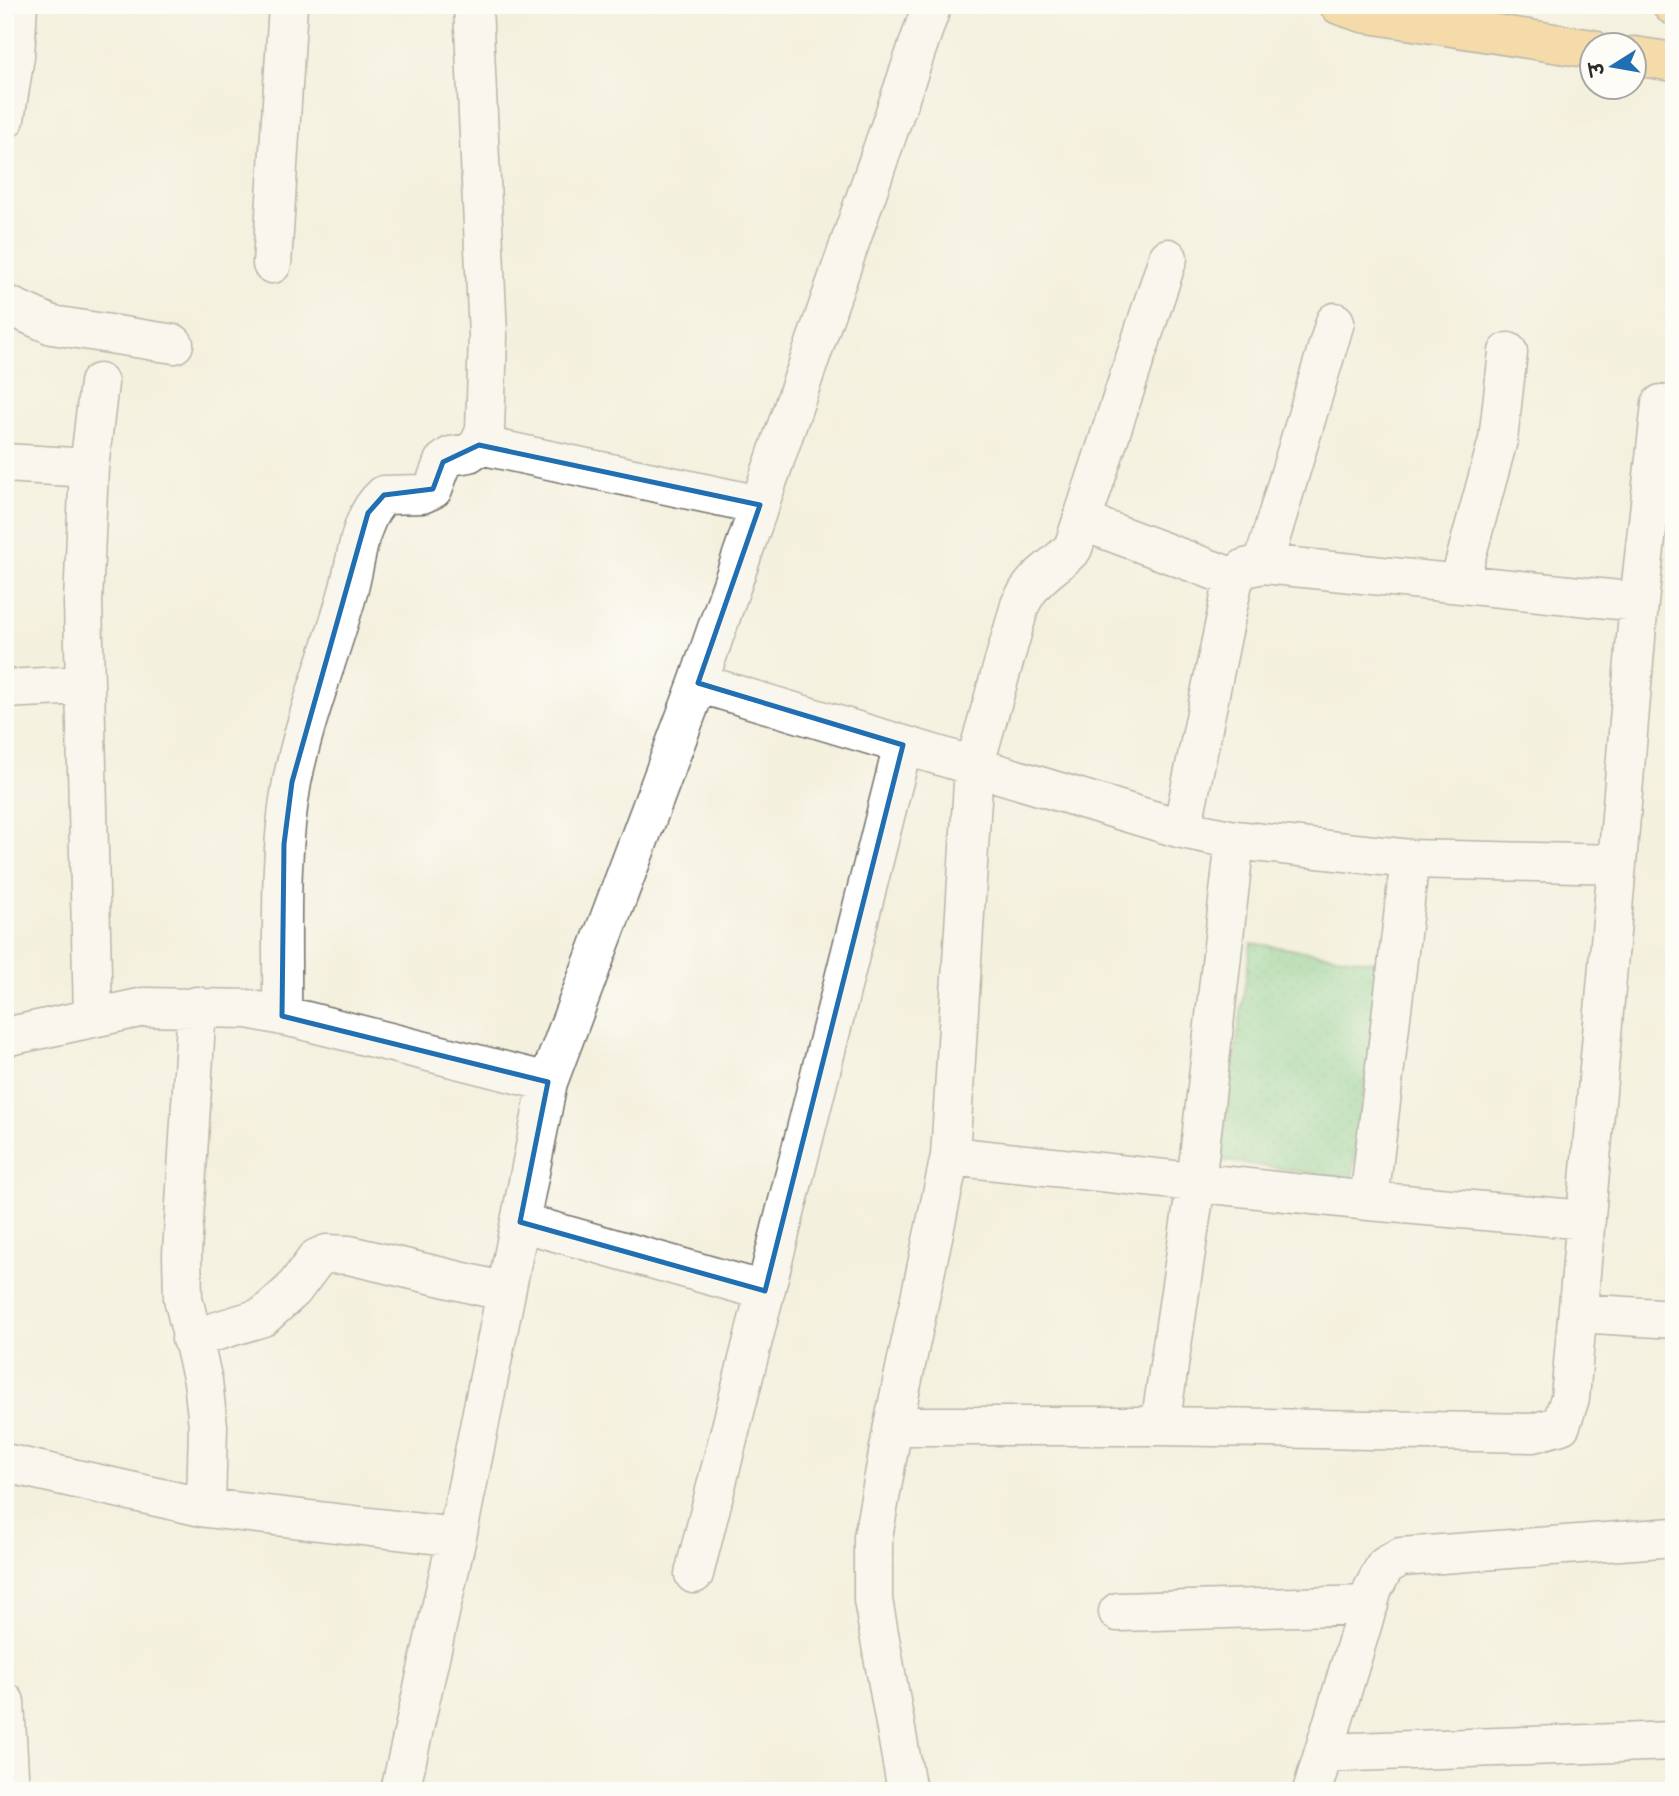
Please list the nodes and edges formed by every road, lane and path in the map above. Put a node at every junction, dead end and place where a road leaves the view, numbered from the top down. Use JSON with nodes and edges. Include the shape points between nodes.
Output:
{"nodes":[{"id":1,"x":18,"y":5,"type":"edge"},
{"id":2,"x":288,"y":5,"type":"edge"},
{"id":3,"x":473,"y":5,"type":"edge"},
{"id":4,"x":932,"y":5,"type":"edge"},
{"id":5,"x":1339,"y":5,"type":"edge"},
{"id":6,"x":1578,"y":47,"type":"edge"},
{"id":7,"x":1648,"y":58,"type":"edge"},
{"id":8,"x":1674,"y":62,"type":"edge"},
{"id":9,"x":5,"y":119,"type":"edge"},
{"id":10,"x":1168,"y":258,"type":"dead end"},
{"id":11,"x":272,"y":264,"type":"dead end"},
{"id":12,"x":5,"y":304,"type":"edge"},
{"id":13,"x":1335,"y":322,"type":"dead end"},
{"id":14,"x":174,"y":344,"type":"dead end"},
{"id":15,"x":1508,"y":352,"type":"dead end"},
{"id":16,"x":99,"y":383,"type":"dead end"},
{"id":17,"x":1661,"y":404,"type":"dead end"},
{"id":18,"x":479,"y":446,"type":"junction"},
{"id":19,"x":5,"y":463,"type":"edge"},
{"id":20,"x":89,"y":468,"type":"junction"},
{"id":21,"x":760,"y":505,"type":"junction"},
{"id":22,"x":1082,"y":521,"type":"junction"},
{"id":23,"x":1249,"y":571,"type":"junction"},
{"id":24,"x":1459,"y":583,"type":"junction"},
{"id":25,"x":1639,"y":602,"type":"junction"},
{"id":26,"x":698,"y":683,"type":"junction"},
{"id":27,"x":83,"y":685,"type":"junction"},
{"id":28,"x":5,"y":689,"type":"edge"},
{"id":29,"x":903,"y":745,"type":"junction"},
{"id":30,"x":974,"y":766,"type":"junction"},
{"id":31,"x":1182,"y":829,"type":"junction"},
{"id":32,"x":1235,"y":840,"type":"junction"},
{"id":33,"x":1410,"y":859,"type":"junction"},
{"id":34,"x":1616,"y":864,"type":"junction"},
{"id":35,"x":197,"y":1006,"type":"junction"},
{"id":36,"x":93,"y":1016,"type":"junction"},
{"id":37,"x":282,"y":1016,"type":"junction"},
{"id":38,"x":5,"y":1037,"type":"edge"},
{"id":39,"x":548,"y":1082,"type":"junction"},
{"id":40,"x":950,"y":1156,"type":"junction"},
{"id":41,"x":1196,"y":1184,"type":"junction"},
{"id":42,"x":1368,"y":1201,"type":"junction"},
{"id":43,"x":1586,"y":1220,"type":"junction"},
{"id":44,"x":520,"y":1222,"type":"junction"},
{"id":45,"x":765,"y":1291,"type":"junction"},
{"id":46,"x":506,"y":1292,"type":"junction"},
{"id":47,"x":1578,"y":1313,"type":"junction"},
{"id":48,"x":1674,"y":1319,"type":"edge"},
{"id":49,"x":191,"y":1339,"type":"junction"},
{"id":50,"x":893,"y":1426,"type":"junction"},
{"id":51,"x":1160,"y":1426,"type":"junction"},
{"id":52,"x":5,"y":1463,"type":"edge"},
{"id":53,"x":206,"y":1508,"type":"junction"},
{"id":54,"x":457,"y":1537,"type":"junction"},
{"id":55,"x":1674,"y":1537,"type":"edge"},
{"id":56,"x":694,"y":1574,"type":"dead end"},
{"id":57,"x":1369,"y":1605,"type":"junction"},
{"id":58,"x":1118,"y":1612,"type":"dead end"},
{"id":59,"x":5,"y":1702,"type":"edge"},
{"id":60,"x":1674,"y":1741,"type":"edge"},
{"id":61,"x":1324,"y":1753,"type":"junction"},
{"id":62,"x":10,"y":1791,"type":"edge"},
{"id":63,"x":400,"y":1791,"type":"edge"},
{"id":64,"x":907,"y":1791,"type":"edge"},
{"id":65,"x":1312,"y":1791,"type":"edge"}],
"edges":[{"from":1,"to":9,"type":"street","via":[[16,55]]},
{"from":2,"to":11,"type":"street"},
{"from":3,"to":18,"type":"street","via":[[488,336],[485,430]]},
{"from":4,"to":21,"type":"street"},
{"from":5,"to":6,"type":"main road","via":[[1363,13]]},
{"from":7,"to":8,"type":"main road"},
{"from":10,"to":22,"type":"street"},
{"from":12,"to":14,"type":"street","via":[[52,324]]},
{"from":13,"to":23,"type":"street"},
{"from":15,"to":24,"type":"street","via":[[1498,440]]},
{"from":16,"to":20,"type":"street"},
{"from":17,"to":25,"type":"street"},
{"from":18,"to":21,"type":"street"},
{"from":18,"to":37,"type":"street","via":[[443,462],[433,489],[422,494],[384,495],[368,513],[292,782],[284,844]]},
{"from":19,"to":20,"type":"street"},
{"from":20,"to":27,"type":"street"},
{"from":21,"to":26,"type":"street"},
{"from":22,"to":23,"type":"street"},
{"from":22,"to":30,"type":"street","via":[[1073,548],[1030,584],[1020,605]]},
{"from":23,"to":24,"type":"street"},
{"from":23,"to":31,"type":"street"},
{"from":24,"to":25,"type":"street"},
{"from":25,"to":34,"type":"street"},
{"from":26,"to":29,"type":"street"},
{"from":26,"to":39,"type":"street"},
{"from":27,"to":28,"type":"street"},
{"from":27,"to":36,"type":"street"},
{"from":29,"to":30,"type":"street"},
{"from":29,"to":45,"type":"street"},
{"from":30,"to":31,"type":"street"},
{"from":30,"to":40,"type":"street"},
{"from":31,"to":32,"type":"street"},
{"from":32,"to":33,"type":"street"},
{"from":32,"to":41,"type":"street"},
{"from":33,"to":34,"type":"street"},
{"from":33,"to":42,"type":"street"},
{"from":34,"to":43,"type":"street"},
{"from":35,"to":36,"type":"street","via":[[144,1007]]},
{"from":35,"to":37,"type":"street"},
{"from":35,"to":49,"type":"street","via":[[182,1254],[183,1298]]},
{"from":36,"to":38,"type":"street"},
{"from":37,"to":39,"type":"street"},
{"from":39,"to":44,"type":"street"},
{"from":40,"to":41,"type":"street"},
{"from":40,"to":50,"type":"street"},
{"from":41,"to":42,"type":"street"},
{"from":41,"to":51,"type":"street"},
{"from":42,"to":43,"type":"street"},
{"from":43,"to":47,"type":"street"},
{"from":44,"to":45,"type":"street"},
{"from":44,"to":46,"type":"street"},
{"from":45,"to":56,"type":"street"},
{"from":46,"to":49,"type":"street","via":[[349,1255],[327,1254],[317,1258],[293,1290],[262,1317]]},
{"from":46,"to":54,"type":"street"},
{"from":47,"to":48,"type":"street"},
{"from":47,"to":51,"type":"street","via":[[1570,1398],[1561,1425],[1534,1433]]},
{"from":49,"to":53,"type":"street","via":[[203,1381],[208,1426]]},
{"from":50,"to":51,"type":"street"},
{"from":50,"to":64,"type":"street","via":[[873,1537],[873,1600]]},
{"from":52,"to":53,"type":"street"},
{"from":53,"to":54,"type":"street"},
{"from":54,"to":63,"type":"street"},
{"from":55,"to":57,"type":"street","via":[[1401,1558],[1385,1566]]},
{"from":57,"to":58,"type":"street"},
{"from":57,"to":61,"type":"street"},
{"from":59,"to":62,"type":"street"},
{"from":60,"to":61,"type":"street"},
{"from":61,"to":65,"type":"street"}]}
